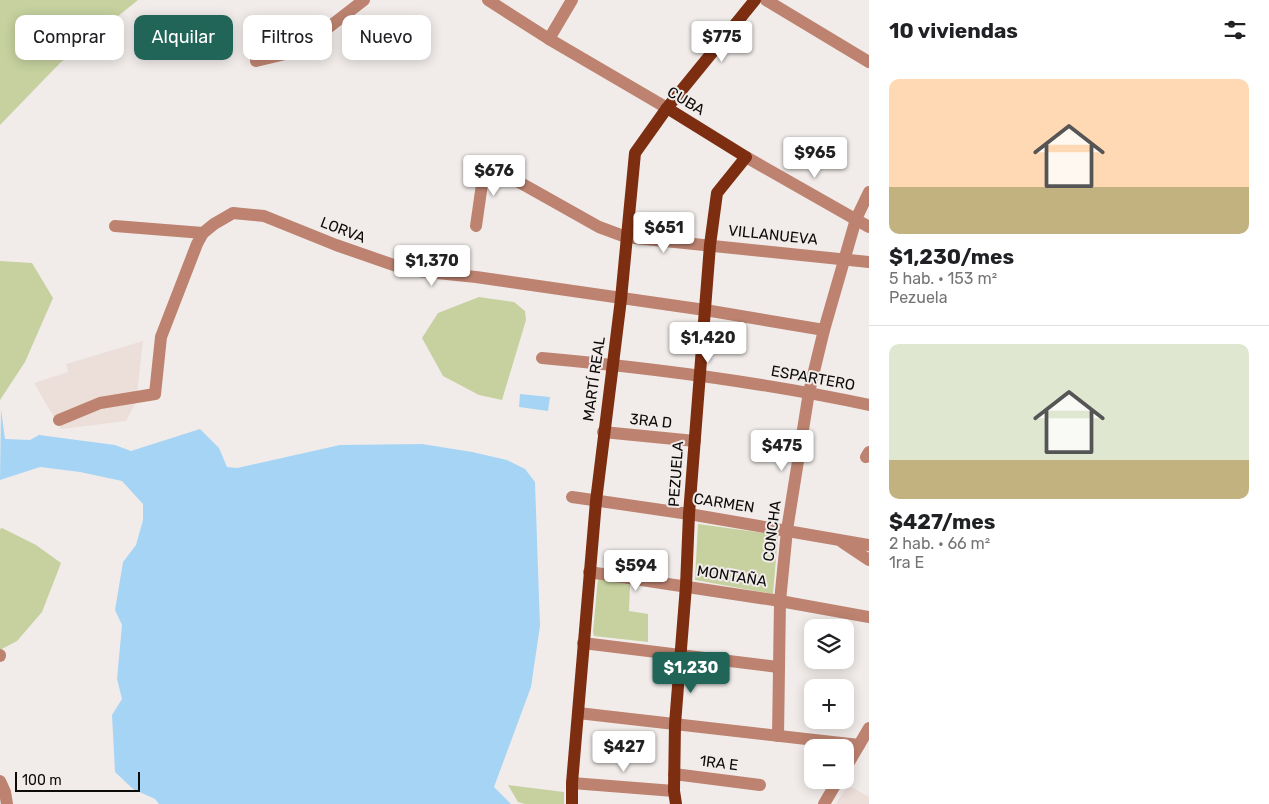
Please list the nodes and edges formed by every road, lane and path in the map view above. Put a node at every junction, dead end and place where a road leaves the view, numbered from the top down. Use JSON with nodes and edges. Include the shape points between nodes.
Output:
{"nodes":[{"id":1,"x":364,"y":0,"type":"edge"},
{"id":2,"x":488,"y":0,"type":"edge"},
{"id":3,"x":572,"y":0,"type":"edge"},
{"id":4,"x":755,"y":0,"type":"edge"},
{"id":5,"x":766,"y":0,"type":"edge"},
{"id":6,"x":549,"y":39,"type":"junction"},
{"id":7,"x":256,"y":61,"type":"dead end"},
{"id":8,"x":869,"y":62,"type":"edge"},
{"id":9,"x":667,"y":108,"type":"junction"},
{"id":10,"x":746,"y":156,"type":"junction"},
{"id":11,"x":869,"y":192,"type":"edge"},
{"id":12,"x":856,"y":219,"type":"junction"},
{"id":13,"x":115,"y":226,"type":"dead end"},
{"id":14,"x":476,"y":226,"type":"dead end"},
{"id":15,"x":869,"y":227,"type":"edge"},
{"id":16,"x":203,"y":233,"type":"junction"},
{"id":17,"x":626,"y":237,"type":"junction"},
{"id":18,"x":710,"y":245,"type":"junction"},
{"id":19,"x":844,"y":259,"type":"junction"},
{"id":20,"x":869,"y":262,"type":"edge"},
{"id":21,"x":621,"y":299,"type":"junction"},
{"id":22,"x":704,"y":310,"type":"junction"},
{"id":23,"x":824,"y":330,"type":"junction"},
{"id":24,"x":542,"y":358,"type":"dead end"},
{"id":25,"x":612,"y":364,"type":"junction"},
{"id":26,"x":700,"y":377,"type":"junction"},
{"id":27,"x":809,"y":392,"type":"junction"},
{"id":28,"x":869,"y":405,"type":"edge"},
{"id":29,"x":59,"y":420,"type":"dead end"},
{"id":30,"x":603,"y":432,"type":"junction"},
{"id":31,"x":695,"y":441,"type":"junction"},
{"id":32,"x":572,"y":497,"type":"dead end"},
{"id":33,"x":596,"y":501,"type":"junction"},
{"id":34,"x":690,"y":514,"type":"junction"},
{"id":35,"x":787,"y":530,"type":"junction"},
{"id":36,"x":839,"y":540,"type":"junction"},
{"id":37,"x":869,"y":545,"type":"edge"},
{"id":38,"x":869,"y":560,"type":"edge"},
{"id":39,"x":589,"y":572,"type":"junction"},
{"id":40,"x":686,"y":586,"type":"junction"},
{"id":41,"x":780,"y":601,"type":"junction"},
{"id":42,"x":869,"y":617,"type":"edge"},
{"id":43,"x":583,"y":643,"type":"junction"},
{"id":44,"x":681,"y":654,"type":"junction"},
{"id":45,"x":778,"y":667,"type":"junction"},
{"id":46,"x":578,"y":713,"type":"junction"},
{"id":47,"x":675,"y":724,"type":"junction"},
{"id":48,"x":869,"y":729,"type":"edge"},
{"id":49,"x":778,"y":736,"type":"junction"},
{"id":50,"x":859,"y":745,"type":"junction"},
{"id":51,"x":854,"y":753,"type":"edge"},
{"id":52,"x":674,"y":774,"type":"junction"},
{"id":53,"x":572,"y":783,"type":"junction"},
{"id":54,"x":760,"y":785,"type":"dead end"},
{"id":55,"x":833,"y":789,"type":"edge"},
{"id":56,"x":675,"y":798,"type":"edge"},
{"id":57,"x":572,"y":804,"type":"edge"},
{"id":58,"x":824,"y":804,"type":"edge"}],
"edges":[{"from":1,"to":7,"type":"street","via":[[298,51]]},
{"from":2,"to":6,"type":"street","name":"CUBA"},
{"from":3,"to":6,"type":"street"},
{"from":4,"to":9,"type":"main road","name":"MARTÍ REAL"},
{"from":5,"to":8,"type":"street"},
{"from":6,"to":9,"type":"street","name":"CUBA"},
{"from":9,"to":10,"type":"main road","name":"CUBA"},
{"from":9,"to":17,"type":"main road","name":"MARTÍ REAL","via":[[636,153]]},
{"from":10,"to":12,"type":"street","name":"CUBA"},
{"from":10,"to":18,"type":"main road","name":"PEZUELA","via":[[717,193]]},
{"from":11,"to":12,"type":"street","name":"CONCHA"},
{"from":12,"to":15,"type":"street","name":"CUBA"},
{"from":12,"to":19,"type":"street","name":"CONCHA"},
{"from":13,"to":16,"type":"street"},
{"from":14,"to":17,"type":"street","name":"VILLANUEVA","via":[[485,164],[599,226]]},
{"from":16,"to":21,"type":"street","name":"LORVA","via":[[233,213],[264,216],[408,270]]},
{"from":16,"to":29,"type":"street","name":"LORVA","via":[[161,337],[155,394],[100,402]]},
{"from":17,"to":18,"type":"street","name":"VILLANUEVA"},
{"from":17,"to":21,"type":"main road","name":"MARTÍ REAL"},
{"from":18,"to":19,"type":"street","name":"VILLANUEVA"},
{"from":18,"to":22,"type":"main road","name":"PEZUELA"},
{"from":19,"to":20,"type":"street","name":"VILLANUEVA"},
{"from":19,"to":23,"type":"street","name":"CONCHA"},
{"from":21,"to":22,"type":"street","name":"LORVA"},
{"from":21,"to":25,"type":"main road","name":"MARTÍ REAL"},
{"from":22,"to":23,"type":"street","name":"LORVA"},
{"from":22,"to":26,"type":"main road","name":"PEZUELA"},
{"from":23,"to":27,"type":"street","name":"CONCHA"},
{"from":24,"to":25,"type":"street","name":"ESPARTERO"},
{"from":25,"to":26,"type":"street","name":"ESPARTERO"},
{"from":25,"to":30,"type":"main road","name":"MARTÍ REAL"},
{"from":26,"to":27,"type":"street","name":"ESPARTERO"},
{"from":26,"to":31,"type":"main road","name":"PEZUELA"},
{"from":27,"to":28,"type":"street","name":"ESPARTERO"},
{"from":27,"to":35,"type":"street","name":"CONCHA"},
{"from":30,"to":31,"type":"street","name":"3RA D"},
{"from":30,"to":33,"type":"main road","name":"MARTÍ REAL"},
{"from":31,"to":34,"type":"main road","name":"PEZUELA"},
{"from":32,"to":33,"type":"street","name":"CARMEN"},
{"from":33,"to":34,"type":"street","name":"CARMEN"},
{"from":33,"to":39,"type":"main road","name":"MARTÍ REAL"},
{"from":34,"to":35,"type":"street","name":"CARMEN"},
{"from":34,"to":40,"type":"main road","name":"PEZUELA"},
{"from":35,"to":36,"type":"street","name":"CARMEN"},
{"from":35,"to":41,"type":"street","name":"CONCHA"},
{"from":36,"to":37,"type":"street","name":"CARMEN"},
{"from":36,"to":38,"type":"street"},
{"from":39,"to":40,"type":"street","name":"MONTAÑA"},
{"from":39,"to":43,"type":"main road","name":"MARTÍ REAL"},
{"from":40,"to":41,"type":"street","name":"MONTAÑA"},
{"from":40,"to":44,"type":"main road","name":"PEZUELA"},
{"from":41,"to":42,"type":"street","name":"MONTAÑA"},
{"from":41,"to":45,"type":"street","name":"CONCHA"},
{"from":43,"to":44,"type":"street"},
{"from":43,"to":46,"type":"main road","name":"MARTÍ REAL"},
{"from":44,"to":45,"type":"street"},
{"from":44,"to":47,"type":"main road","name":"PEZUELA"},
{"from":45,"to":49,"type":"street","name":"CONCHA"},
{"from":46,"to":47,"type":"street"},
{"from":46,"to":53,"type":"main road","name":"MARTÍ REAL"},
{"from":47,"to":49,"type":"street"},
{"from":47,"to":52,"type":"main road","name":"PEZUELA"},
{"from":48,"to":50,"type":"street"},
{"from":49,"to":50,"type":"street"},
{"from":50,"to":51,"type":"street"},
{"from":52,"to":54,"type":"street","name":"1RA E"},
{"from":52,"to":56,"type":"main road","name":"PEZUELA"},
{"from":53,"to":56,"type":"street"},
{"from":53,"to":57,"type":"main road","name":"MARTÍ REAL"},
{"from":55,"to":58,"type":"street"}]}
